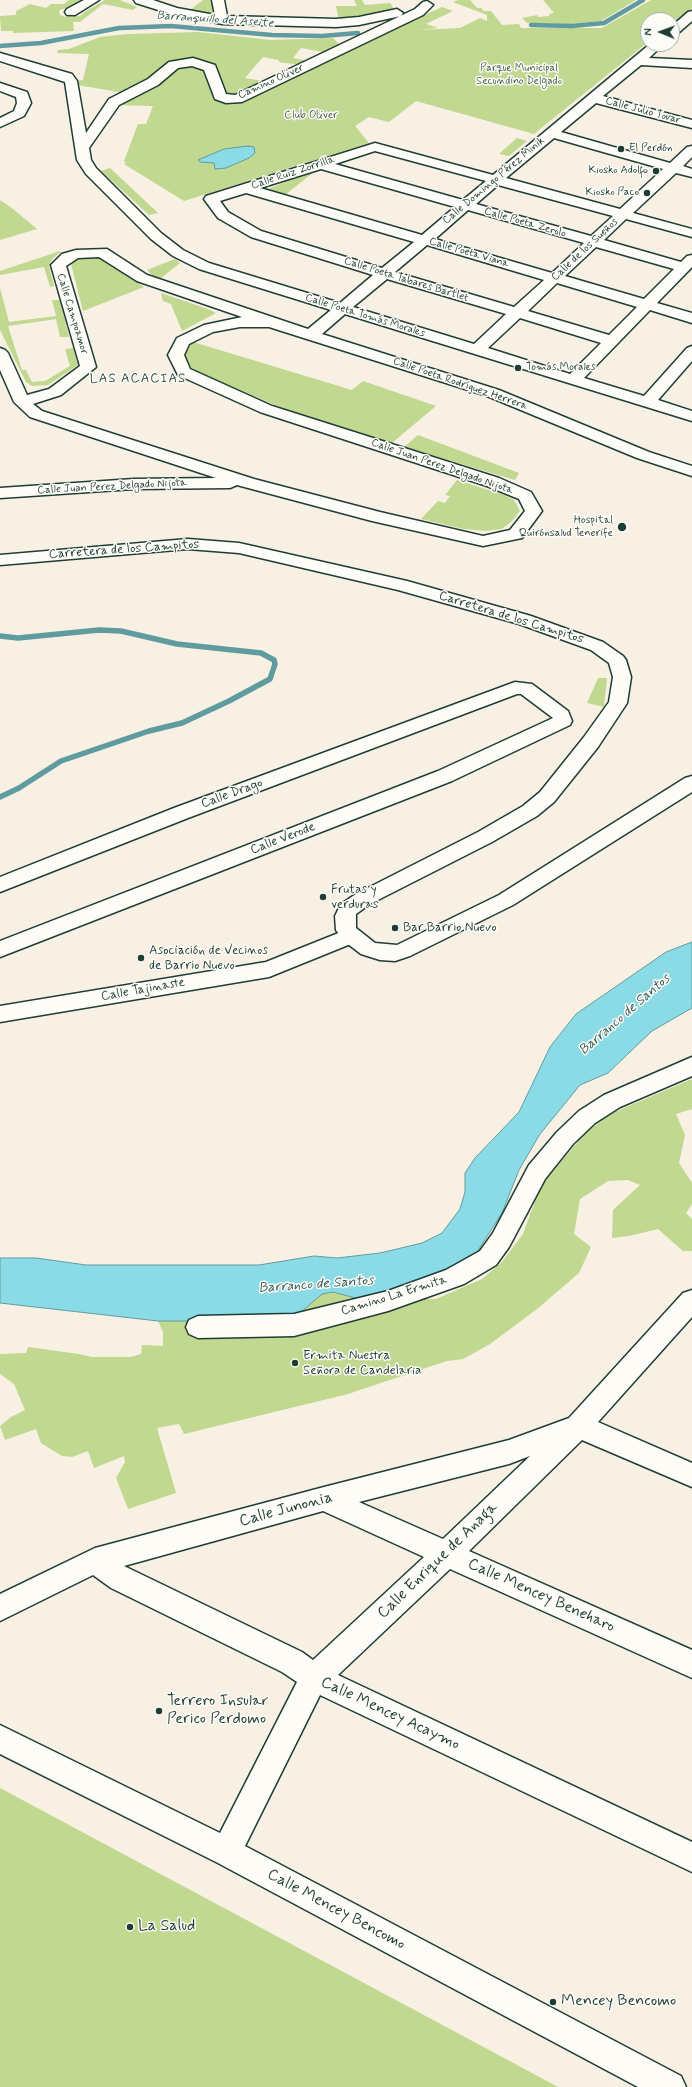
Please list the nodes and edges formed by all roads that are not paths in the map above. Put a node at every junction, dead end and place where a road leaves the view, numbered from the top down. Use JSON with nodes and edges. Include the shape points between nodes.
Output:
{"nodes":[{"id":1,"x":93,"y":0,"type":"edge"},
{"id":2,"x":140,"y":0,"type":"edge"},
{"id":3,"x":218,"y":0,"type":"edge"},
{"id":4,"x":440,"y":0,"type":"edge"},
{"id":5,"x":427,"y":5,"type":"junction"},
{"id":6,"x":71,"y":12,"type":"dead end"},
{"id":7,"x":692,"y":15,"type":"edge"},
{"id":8,"x":222,"y":20,"type":"junction"},
{"id":9,"x":680,"y":25,"type":"edge"},
{"id":10,"x":648,"y":52,"type":"edge"},
{"id":11,"x":0,"y":57,"type":"edge"},
{"id":12,"x":637,"y":61,"type":"junction"},
{"id":13,"x":692,"y":64,"type":"edge"},
{"id":14,"x":0,"y":87,"type":"edge"},
{"id":15,"x":594,"y":98,"type":"junction"},
{"id":16,"x":77,"y":116,"type":"junction"},
{"id":17,"x":102,"y":118,"type":"junction"},
{"id":18,"x":0,"y":124,"type":"edge"},
{"id":19,"x":692,"y":124,"type":"edge"},
{"id":20,"x":551,"y":133,"type":"junction"},
{"id":21,"x":83,"y":147,"type":"junction"},
{"id":22,"x":692,"y":150,"type":"edge"},
{"id":23,"x":320,"y":164,"type":"junction"},
{"id":24,"x":673,"y":167,"type":"junction"},
{"id":25,"x":692,"y":173,"type":"edge"},
{"id":26,"x":495,"y":180,"type":"junction"},
{"id":27,"x":245,"y":188,"type":"junction"},
{"id":28,"x":211,"y":199,"type":"joint"},
{"id":29,"x":464,"y":205,"type":"junction"},
{"id":30,"x":623,"y":214,"type":"junction"},
{"id":31,"x":692,"y":233,"type":"edge"},
{"id":32,"x":424,"y":239,"type":"junction"},
{"id":33,"x":593,"y":242,"type":"junction"},
{"id":34,"x":688,"y":263,"type":"edge"},
{"id":35,"x":383,"y":274,"type":"junction"},
{"id":36,"x":554,"y":278,"type":"junction"},
{"id":37,"x":647,"y":305,"type":"junction"},
{"id":38,"x":224,"y":306,"type":"junction"},
{"id":39,"x":341,"y":309,"type":"junction"},
{"id":40,"x":516,"y":313,"type":"junction"},
{"id":41,"x":692,"y":318,"type":"edge"},
{"id":42,"x":270,"y":322,"type":"junction"},
{"id":43,"x":209,"y":328,"type":"junction"},
{"id":44,"x":312,"y":334,"type":"junction"},
{"id":45,"x":612,"y":341,"type":"junction"},
{"id":46,"x":477,"y":350,"type":"junction"},
{"id":47,"x":692,"y":351,"type":"edge"},
{"id":48,"x":0,"y":353,"type":"edge"},
{"id":49,"x":574,"y":380,"type":"junction"},
{"id":50,"x":22,"y":402,"type":"junction"},
{"id":51,"x":647,"y":403,"type":"junction"},
{"id":52,"x":692,"y":416,"type":"edge"},
{"id":53,"x":692,"y":471,"type":"edge"},
{"id":54,"x":248,"y":483,"type":"junction"},
{"id":55,"x":0,"y":493,"type":"edge"},
{"id":56,"x":0,"y":560,"type":"edge"},
{"id":57,"x":563,"y":721,"type":"joint"},
{"id":58,"x":692,"y":782,"type":"edge"},
{"id":59,"x":0,"y":885,"type":"edge"},
{"id":60,"x":351,"y":936,"type":"junction"},
{"id":61,"x":0,"y":949,"type":"edge"},
{"id":62,"x":0,"y":1014,"type":"edge"},
{"id":63,"x":692,"y":1066,"type":"edge"},
{"id":64,"x":687,"y":1312,"type":"edge"},
{"id":65,"x":198,"y":1327,"type":"dead end"},
{"id":66,"x":578,"y":1426,"type":"junction"},
{"id":67,"x":692,"y":1475,"type":"edge"},
{"id":68,"x":324,"y":1499,"type":"junction"},
{"id":69,"x":448,"y":1553,"type":"junction"},
{"id":70,"x":94,"y":1561,"type":"junction"},
{"id":71,"x":0,"y":1608,"type":"edge"},
{"id":72,"x":692,"y":1664,"type":"edge"},
{"id":73,"x":314,"y":1678,"type":"junction"},
{"id":74,"x":0,"y":1739,"type":"edge"},
{"id":75,"x":226,"y":1852,"type":"junction"},
{"id":76,"x":692,"y":1857,"type":"edge"},
{"id":77,"x":670,"y":2087,"type":"edge"}],
"edges":[{"from":1,"to":6,"type":"street"},
{"from":2,"to":8,"type":"street","via":[[175,11]]},
{"from":3,"to":8,"type":"street"},
{"from":4,"to":5,"type":"street","name":"Camino Oliver"},
{"from":5,"to":8,"type":"street","via":[[383,18],[343,22]]},
{"from":5,"to":17,"type":"street","name":"Camino Oliver","via":[[419,12],[237,99],[220,96],[210,68],[192,62],[174,65],[153,82],[114,102]]},
{"from":7,"to":9,"type":"street"},
{"from":10,"to":12,"type":"street","name":"Calle Domingo Pérez Minik"},
{"from":11,"to":16,"type":"street","name":"Calle Poeta Tomás Morales","via":[[67,77],[71,81]]},
{"from":12,"to":13,"type":"street"},
{"from":12,"to":15,"type":"street","name":"Calle Domingo Pérez Minik"},
{"from":14,"to":18,"type":"street","via":[[22,95],[24,103],[19,113]]},
{"from":15,"to":19,"type":"street","name":"Calle Julio Tovar"},
{"from":15,"to":20,"type":"street","name":"Calle Domingo Pérez Minik"},
{"from":16,"to":17,"type":"street","via":[[85,120]]},
{"from":16,"to":21,"type":"street","name":"Calle Poeta Tomás Morales"},
{"from":17,"to":21,"type":"street","name":"Camino Oliver"},
{"from":20,"to":24,"type":"street"},
{"from":20,"to":26,"type":"street","name":"Calle Domingo Pérez Minik"},
{"from":21,"to":39,"type":"street","name":"Calle Poeta Tomás Morales","via":[[84,160],[91,171],[156,236],[178,253],[204,266]]},
{"from":22,"to":24,"type":"street","name":"Calle de los Sueños"},
{"from":23,"to":26,"type":"street","name":"Calle Ruiz Zorrilla","via":[[375,147]]},
{"from":23,"to":27,"type":"street","name":"Calle Ruiz Zorrilla"},
{"from":23,"to":29,"type":"street","name":"Calle Poeta Zerolo"},
{"from":24,"to":25,"type":"street"},
{"from":24,"to":30,"type":"street","name":"Calle de los Sueños"},
{"from":26,"to":29,"type":"street","name":"Calle Domingo Pérez Minik"},
{"from":26,"to":30,"type":"street"},
{"from":27,"to":28,"type":"street","name":"Calle Ruiz Zorrilla"},
{"from":27,"to":32,"type":"street","name":"Calle Poeta Viana"},
{"from":28,"to":35,"type":"street","name":"Calle Poeta Tabares Bartlet","via":[[223,215],[256,234]]},
{"from":29,"to":32,"type":"street","name":"Calle Domingo Pérez Minik"},
{"from":29,"to":33,"type":"street","name":"Calle Poeta Zerolo"},
{"from":30,"to":31,"type":"street"},
{"from":30,"to":33,"type":"street","name":"Calle de los Sueños"},
{"from":32,"to":35,"type":"street","name":"Calle Domingo Pérez Minik"},
{"from":32,"to":36,"type":"street","name":"Calle Poeta Viana"},
{"from":33,"to":34,"type":"street","name":"Calle Poeta Zerolo"},
{"from":33,"to":36,"type":"street","name":"Calle de los Sueños"},
{"from":34,"to":37,"type":"street"},
{"from":35,"to":39,"type":"street","name":"Calle Domingo Pérez Minik"},
{"from":35,"to":40,"type":"street","name":"Calle Poeta Tabares Bartlet"},
{"from":36,"to":37,"type":"street","name":"Calle Poeta Viana"},
{"from":36,"to":40,"type":"street","name":"Calle de los Sueños"},
{"from":37,"to":41,"type":"street","name":"Calle Poeta Viana"},
{"from":37,"to":45,"type":"street"},
{"from":38,"to":42,"type":"street","name":"Calle Campoamor"},
{"from":38,"to":43,"type":"street","name":"Calle Juan Perez Delgado Nijota","via":[[223,317]]},
{"from":38,"to":50,"type":"street","name":"Calle Campoamor","via":[[142,278],[102,252],[67,257],[58,265],[88,367],[55,392]]},
{"from":39,"to":44,"type":"street","name":"Calle Domingo Pérez Minik"},
{"from":39,"to":46,"type":"street","name":"Calle Poeta Tomás Morales"},
{"from":40,"to":45,"type":"street","name":"Calle Poeta Tabares Bartlet"},
{"from":40,"to":46,"type":"street","name":"Calle de los Sueños"},
{"from":42,"to":43,"type":"street","name":"Calle Juan Perez Delgado Nijota","via":[[240,322]]},
{"from":42,"to":44,"type":"street","name":"Calle Poeta Rodríguez Herrera"},
{"from":43,"to":54,"type":"street","name":"Calle Juan Perez Delgado Nijota","via":[[182,341],[176,355],[184,372],[266,409],[493,482],[525,496],[534,511],[516,534],[483,541]]},
{"from":44,"to":53,"type":"street","name":"Calle Poeta Rodríguez Herrera","via":[[493,393],[643,455]]},
{"from":45,"to":49,"type":"street"},
{"from":46,"to":49,"type":"street","name":"Calle Poeta Tomás Morales"},
{"from":47,"to":51,"type":"street"},
{"from":48,"to":50,"type":"street"},
{"from":49,"to":51,"type":"street","name":"Calle Poeta Tomás Morales"},
{"from":50,"to":54,"type":"street","name":"Calle Juan Perez Delgado Nijota","via":[[36,414]]},
{"from":51,"to":52,"type":"street","name":"Calle Poeta Tomás Morales"},
{"from":54,"to":55,"type":"street","name":"Calle Juan Perez Delgado Nijota","via":[[134,484]]},
{"from":56,"to":60,"type":"street","name":"Carretera de los Campitos","via":[[188,544],[239,548],[386,581],[525,620],[598,646],[617,660],[622,677],[618,703],[547,797],[530,811],[485,837],[354,904],[345,916],[346,930]]},
{"from":57,"to":59,"type":"street","name":"Calle Drago","via":[[561,715],[525,688],[515,688],[181,813]]},
{"from":57,"to":61,"type":"street","name":"Calle Verode","via":[[445,776]]},
{"from":58,"to":60,"type":"street","via":[[506,900],[420,944],[395,953],[380,952],[368,948]]},
{"from":60,"to":62,"type":"street","name":"Calle Tajinaste","via":[[269,969]]},
{"from":63,"to":65,"type":"street","name":"Camino La Ermita","via":[[612,1101],[587,1117],[565,1138],[538,1172],[501,1240],[488,1258],[455,1277],[388,1300],[294,1325]]},
{"from":64,"to":66,"type":"street","name":"Calle Enrique de Anaga"},
{"from":66,"to":67,"type":"street"},
{"from":66,"to":68,"type":"street","name":"Calle Junonia","via":[[509,1452]]},
{"from":66,"to":69,"type":"street","name":"Calle Enrique de Anaga"},
{"from":68,"to":69,"type":"street","name":"Calle Mencey Beneharo"},
{"from":68,"to":70,"type":"street","name":"Calle Junonia"},
{"from":69,"to":72,"type":"street","name":"Calle Mencey Beneharo"},
{"from":69,"to":73,"type":"street","name":"Calle Enrique de Anaga"},
{"from":70,"to":71,"type":"street","name":"Calle Junonia"},
{"from":70,"to":73,"type":"street","name":"Calle Mencey Acaymo","via":[[121,1579],[292,1662]]},
{"from":73,"to":75,"type":"street","name":"Calle Enrique de Anaga"},
{"from":73,"to":76,"type":"street","name":"Calle Mencey Acaymo"},
{"from":74,"to":75,"type":"street","name":"Calle Mencey Bencomo"},
{"from":75,"to":77,"type":"street","name":"Calle Mencey Bencomo"}]}
